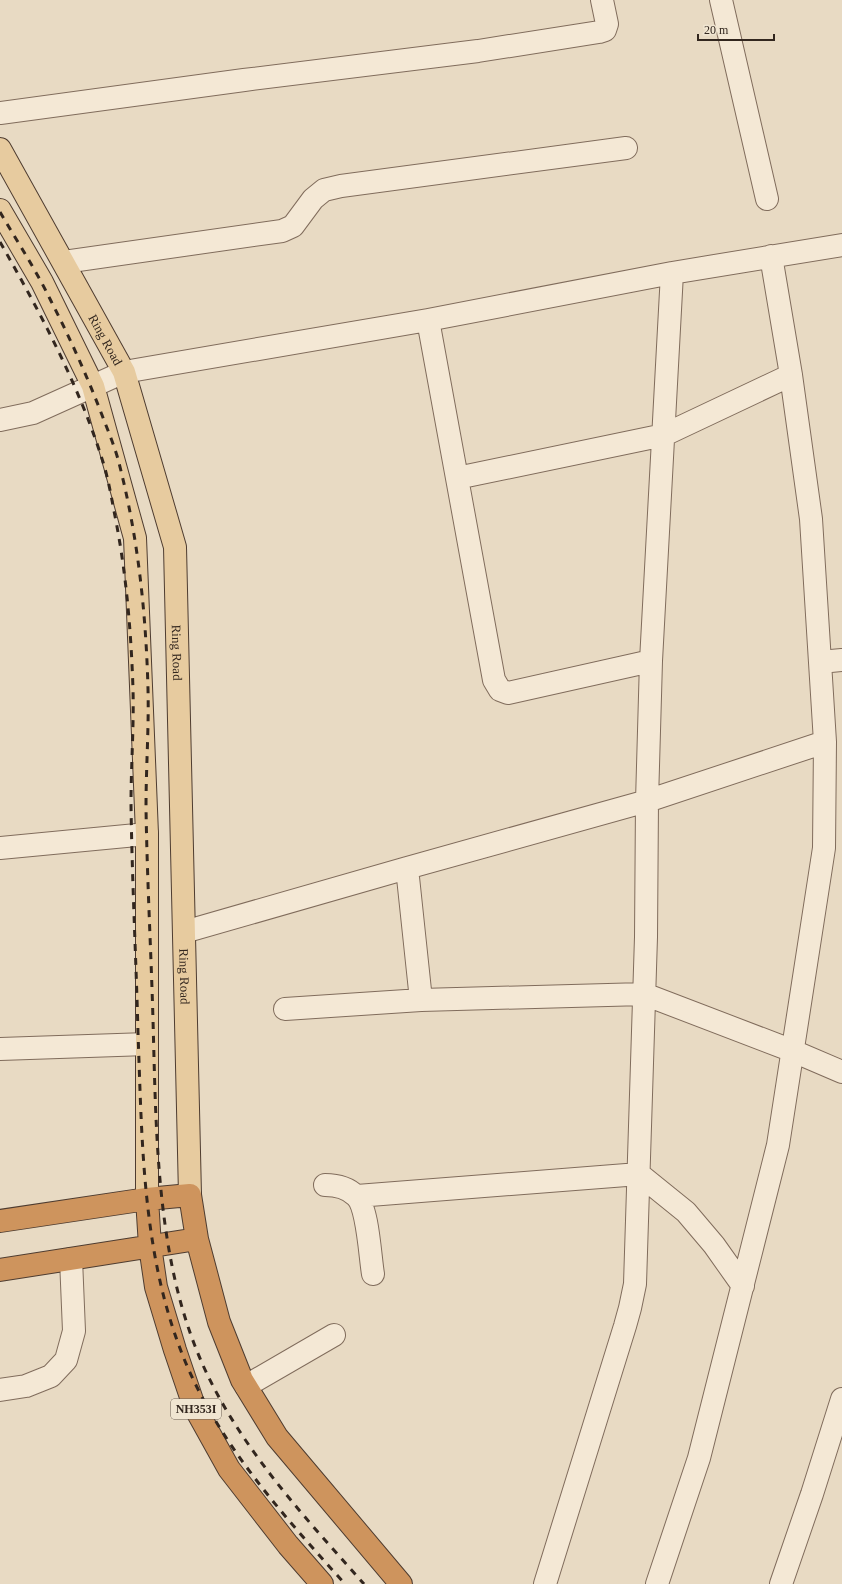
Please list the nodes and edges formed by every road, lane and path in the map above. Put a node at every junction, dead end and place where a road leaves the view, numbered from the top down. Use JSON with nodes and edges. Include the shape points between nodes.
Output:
{"nodes":[{"id":1,"x":602,"y":0,"type":"edge"},
{"id":2,"x":721,"y":0,"type":"edge"},
{"id":3,"x":0,"y":113,"type":"edge"},
{"id":4,"x":626,"y":148,"type":"dead end"},
{"id":5,"x":0,"y":149,"type":"edge"},
{"id":6,"x":768,"y":199,"type":"dead end"},
{"id":7,"x":0,"y":210,"type":"edge"},
{"id":8,"x":842,"y":245,"type":"edge"},
{"id":9,"x":771,"y":256,"type":"junction"},
{"id":10,"x":64,"y":262,"type":"junction"},
{"id":11,"x":672,"y":273,"type":"junction"},
{"id":12,"x":428,"y":320,"type":"junction"},
{"id":13,"x":124,"y":372,"type":"junction"},
{"id":14,"x":791,"y":375,"type":"junction"},
{"id":15,"x":93,"y":386,"type":"junction"},
{"id":16,"x":0,"y":420,"type":"edge"},
{"id":17,"x":664,"y":435,"type":"junction"},
{"id":18,"x":457,"y":478,"type":"junction"},
{"id":19,"x":842,"y":660,"type":"edge"},
{"id":20,"x":651,"y":661,"type":"junction"},
{"id":21,"x":820,"y":662,"type":"junction"},
{"id":22,"x":825,"y":742,"type":"junction"},
{"id":23,"x":647,"y":801,"type":"junction"},
{"id":24,"x":146,"y":834,"type":"junction"},
{"id":25,"x":0,"y":848,"type":"edge"},
{"id":26,"x":407,"y":868,"type":"junction"},
{"id":27,"x":184,"y":932,"type":"junction"},
{"id":28,"x":644,"y":994,"type":"junction"},
{"id":29,"x":421,"y":1000,"type":"junction"},
{"id":30,"x":285,"y":1009,"type":"dead end"},
{"id":31,"x":146,"y":1044,"type":"junction"},
{"id":32,"x":0,"y":1049,"type":"edge"},
{"id":33,"x":793,"y":1051,"type":"junction"},
{"id":34,"x":842,"y":1072,"type":"edge"},
{"id":35,"x":639,"y":1174,"type":"junction"},
{"id":36,"x":325,"y":1184,"type":"dead end"},
{"id":37,"x":190,"y":1195,"type":"junction"},
{"id":38,"x":357,"y":1196,"type":"junction"},
{"id":39,"x":147,"y":1199,"type":"junction"},
{"id":40,"x":0,"y":1221,"type":"edge"},
{"id":41,"x":197,"y":1239,"type":"junction"},
{"id":42,"x":150,"y":1246,"type":"junction"},
{"id":43,"x":70,"y":1259,"type":"junction"},
{"id":44,"x":0,"y":1270,"type":"edge"},
{"id":45,"x":373,"y":1274,"type":"dead end"},
{"id":46,"x":743,"y":1286,"type":"junction"},
{"id":47,"x":334,"y":1335,"type":"dead end"},
{"id":48,"x":246,"y":1386,"type":"junction"},
{"id":49,"x":0,"y":1390,"type":"edge"},
{"id":50,"x":842,"y":1399,"type":"edge"},
{"id":51,"x":322,"y":1584,"type":"edge"},
{"id":52,"x":401,"y":1584,"type":"edge"},
{"id":53,"x":545,"y":1584,"type":"edge"},
{"id":54,"x":657,"y":1584,"type":"edge"},
{"id":55,"x":782,"y":1584,"type":"edge"}],
"edges":[{"from":1,"to":3,"type":"street","via":[[607,24],[605,30],[599,32],[478,51]]},
{"from":2,"to":6,"type":"street"},
{"from":4,"to":10,"type":"street","via":[[335,187],[324,190],[313,199],[301,218],[282,232]]},
{"from":5,"to":10,"type":"main road","name":"Ring Road"},
{"from":7,"to":15,"type":"main road","via":[[42,282]]},
{"from":8,"to":9,"type":"street"},
{"from":9,"to":11,"type":"street"},
{"from":9,"to":14,"type":"street"},
{"from":10,"to":13,"type":"main road","name":"Ring Road"},
{"from":11,"to":12,"type":"street"},
{"from":11,"to":17,"type":"street"},
{"from":12,"to":13,"type":"street"},
{"from":12,"to":18,"type":"street"},
{"from":13,"to":15,"type":"street"},
{"from":13,"to":27,"type":"main road","name":"Ring Road","via":[[175,547]]},
{"from":14,"to":17,"type":"street"},
{"from":14,"to":21,"type":"street","via":[[811,520]]},
{"from":15,"to":16,"type":"street","via":[[33,413]]},
{"from":15,"to":24,"type":"main road","via":[[135,538]]},
{"from":17,"to":18,"type":"street"},
{"from":17,"to":20,"type":"street"},
{"from":18,"to":20,"type":"street","via":[[494,680],[500,690],[508,692]]},
{"from":19,"to":21,"type":"street"},
{"from":20,"to":23,"type":"street"},
{"from":21,"to":22,"type":"street"},
{"from":22,"to":23,"type":"street"},
{"from":22,"to":33,"type":"street","via":[[824,848]]},
{"from":23,"to":26,"type":"street"},
{"from":23,"to":28,"type":"street"},
{"from":24,"to":25,"type":"street"},
{"from":24,"to":31,"type":"main road"},
{"from":26,"to":27,"type":"street"},
{"from":26,"to":29,"type":"street"},
{"from":27,"to":37,"type":"main road","name":"Ring Road"},
{"from":28,"to":29,"type":"street"},
{"from":28,"to":33,"type":"street"},
{"from":28,"to":35,"type":"street"},
{"from":29,"to":30,"type":"street"},
{"from":31,"to":32,"type":"street"},
{"from":31,"to":39,"type":"main road"},
{"from":33,"to":34,"type":"street"},
{"from":33,"to":46,"type":"street","via":[[778,1145]]},
{"from":35,"to":38,"type":"street"},
{"from":35,"to":46,"type":"street","via":[[686,1212],[714,1245]]},
{"from":35,"to":53,"type":"street","via":[[635,1284],[630,1308]]},
{"from":36,"to":38,"type":"street","via":[[338,1185]]},
{"from":37,"to":39,"type":"highway"},
{"from":37,"to":41,"type":"highway"},
{"from":38,"to":45,"type":"street","via":[[365,1214]]},
{"from":39,"to":40,"type":"highway"},
{"from":39,"to":42,"type":"highway","number":"NH353I"},
{"from":41,"to":42,"type":"highway"},
{"from":41,"to":48,"type":"highway","via":[[219,1322]]},
{"from":42,"to":43,"type":"highway"},
{"from":42,"to":51,"type":"highway","number":"NH353I","via":[[156,1287],[194,1406],[229,1469],[288,1546]]},
{"from":43,"to":44,"type":"highway"},
{"from":43,"to":49,"type":"street","via":[[74,1331],[66,1360],[51,1376],[26,1386]]},
{"from":46,"to":54,"type":"street","via":[[699,1458]]},
{"from":47,"to":48,"type":"street"},
{"from":48,"to":52,"type":"highway","via":[[277,1437]]},
{"from":50,"to":55,"type":"street"}]}
